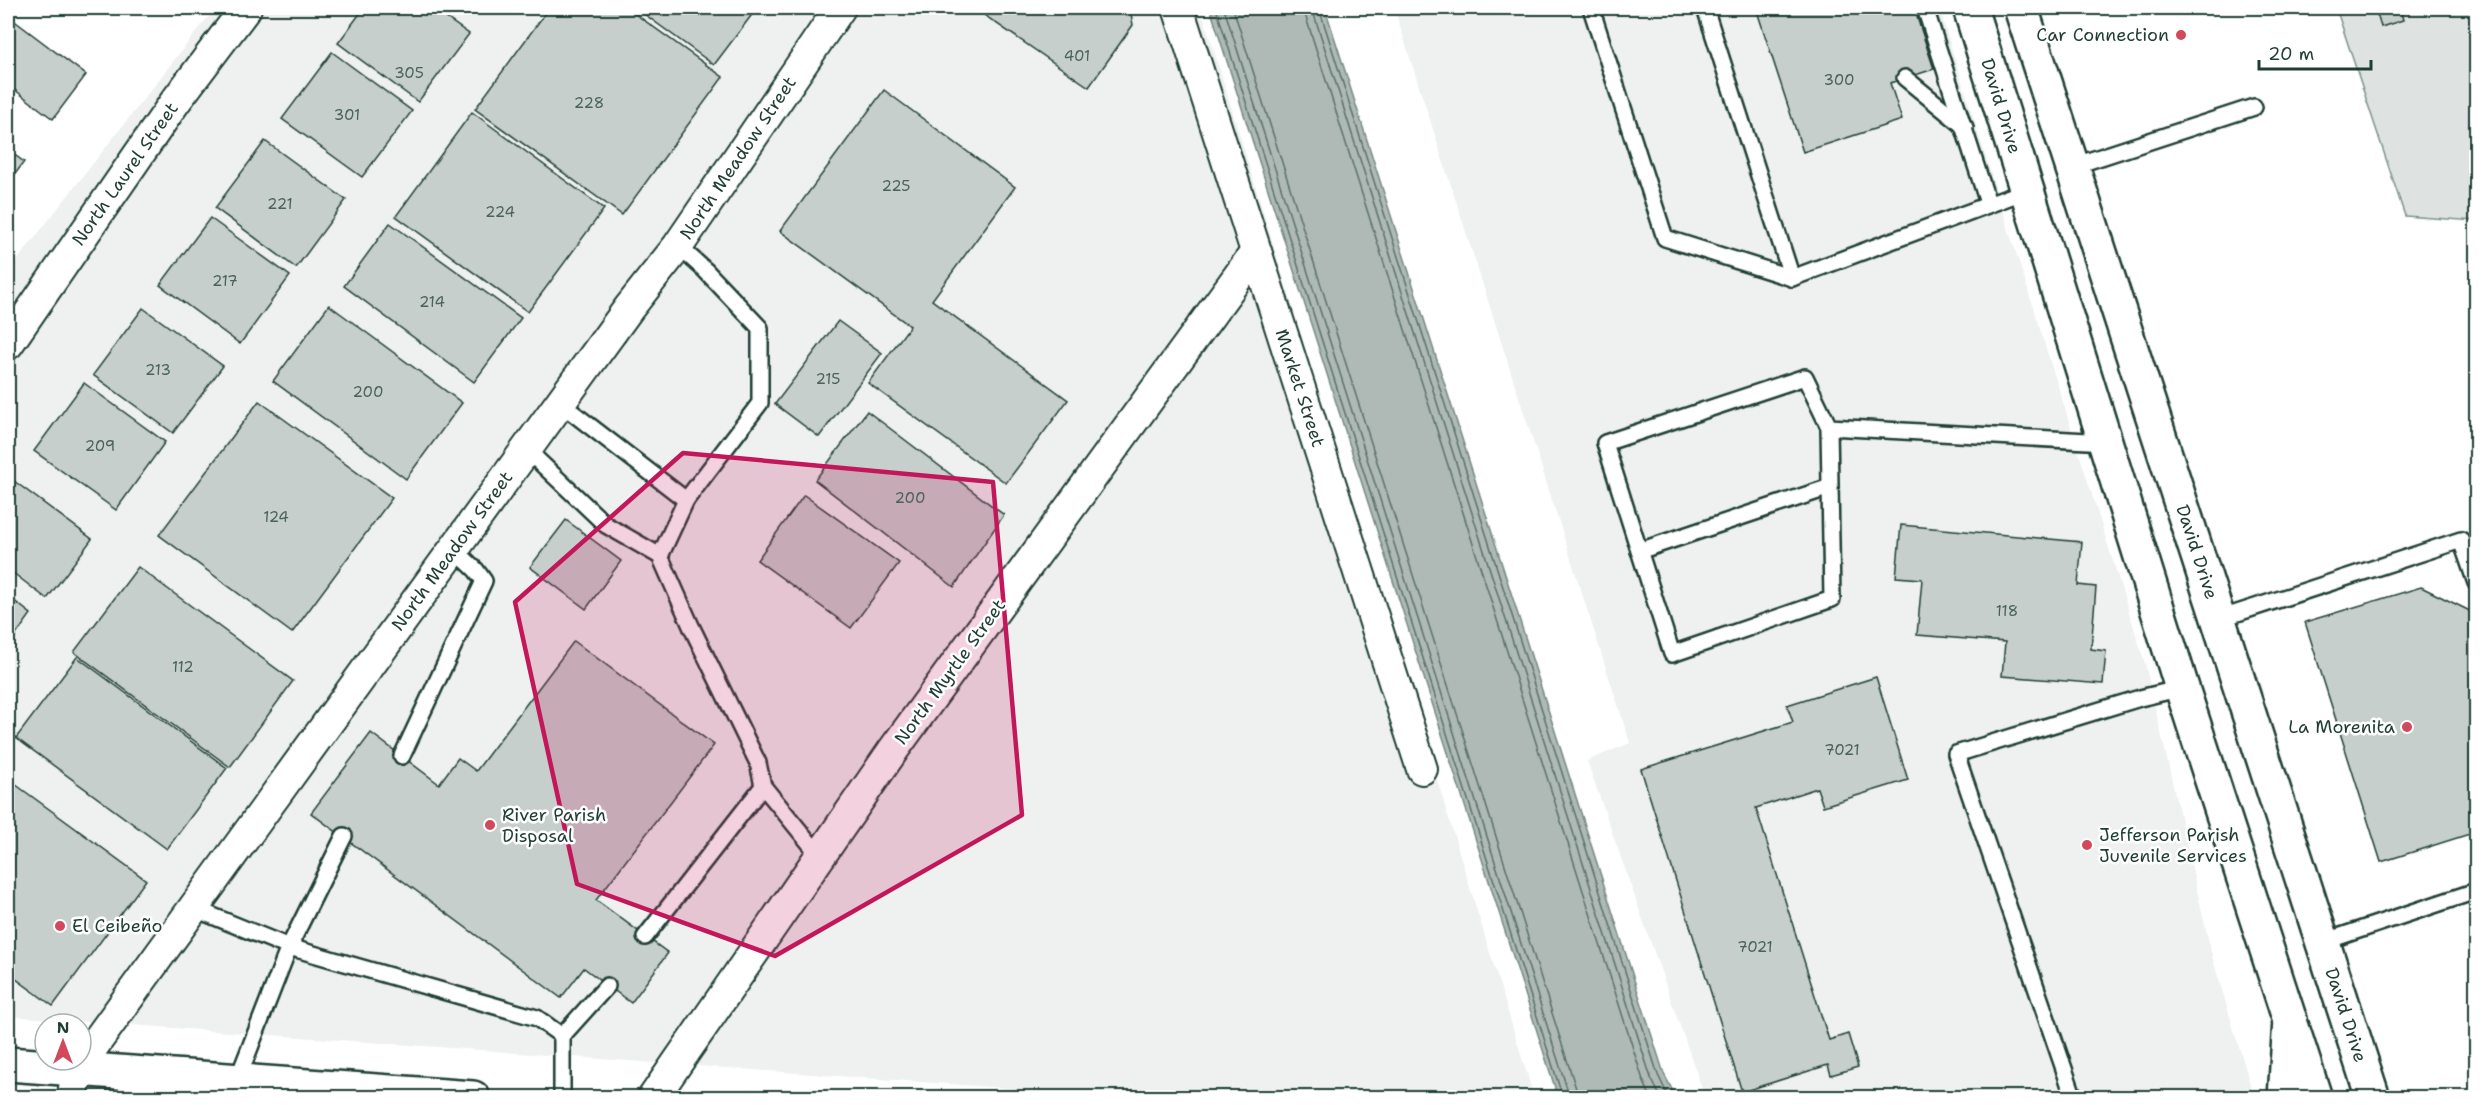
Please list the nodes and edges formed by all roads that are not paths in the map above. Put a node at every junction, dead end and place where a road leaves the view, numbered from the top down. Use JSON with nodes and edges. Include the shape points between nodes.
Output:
{"nodes":[{"id":1,"x":246,"y":8,"type":"edge"},
{"id":2,"x":840,"y":8,"type":"edge"},
{"id":3,"x":1178,"y":8,"type":"edge"},
{"id":4,"x":1591,"y":8,"type":"edge"},
{"id":5,"x":1705,"y":8,"type":"edge"},
{"id":6,"x":1925,"y":8,"type":"edge"},
{"id":7,"x":1970,"y":8,"type":"edge"},
{"id":8,"x":2021,"y":8,"type":"edge"},
{"id":9,"x":1905,"y":78,"type":"dead end"},
{"id":10,"x":2254,"y":107,"type":"dead end"},
{"id":11,"x":1965,"y":127,"type":"junction"},
{"id":12,"x":2073,"y":166,"type":"junction"},
{"id":13,"x":2028,"y":190,"type":"junction"},
{"id":14,"x":1988,"y":203,"type":"junction"},
{"id":15,"x":678,"y":246,"type":"junction"},
{"id":16,"x":1256,"y":252,"type":"junction"},
{"id":17,"x":1792,"y":278,"type":"junction"},
{"id":18,"x":8,"y":344,"type":"edge"},
{"id":19,"x":560,"y":403,"type":"junction"},
{"id":20,"x":1829,"y":427,"type":"junction"},
{"id":21,"x":2106,"y":442,"type":"junction"},
{"id":22,"x":526,"y":449,"type":"junction"},
{"id":23,"x":1830,"y":487,"type":"junction"},
{"id":24,"x":686,"y":500,"type":"junction"},
{"id":25,"x":454,"y":549,"type":"junction"},
{"id":26,"x":1639,"y":551,"type":"junction"},
{"id":27,"x":660,"y":556,"type":"junction"},
{"id":28,"x":2476,"y":583,"type":"edge"},
{"id":29,"x":2219,"y":619,"type":"junction"},
{"id":30,"x":2182,"y":688,"type":"junction"},
{"id":31,"x":402,"y":756,"type":"dead end"},
{"id":32,"x":1422,"y":769,"type":"dead end"},
{"id":33,"x":763,"y":786,"type":"junction"},
{"id":34,"x":344,"y":836,"type":"dead end"},
{"id":35,"x":820,"y":856,"type":"junction"},
{"id":36,"x":2476,"y":891,"type":"edge"},
{"id":37,"x":193,"y":908,"type":"junction"},
{"id":38,"x":645,"y":937,"type":"dead end"},
{"id":39,"x":2323,"y":942,"type":"junction"},
{"id":40,"x":289,"y":947,"type":"junction"},
{"id":41,"x":607,"y":986,"type":"dead end"},
{"id":42,"x":2290,"y":1020,"type":"junction"},
{"id":43,"x":562,"y":1036,"type":"junction"},
{"id":44,"x":8,"y":1064,"type":"edge"},
{"id":45,"x":237,"y":1081,"type":"junction"},
{"id":46,"x":74,"y":1084,"type":"edge"},
{"id":47,"x":474,"y":1098,"type":"edge"},
{"id":48,"x":562,"y":1098,"type":"edge"},
{"id":49,"x":653,"y":1098,"type":"edge"},
{"id":50,"x":2073,"y":1098,"type":"edge"},
{"id":51,"x":2284,"y":1098,"type":"edge"},
{"id":52,"x":2315,"y":1098,"type":"edge"},
{"id":53,"x":2373,"y":1098,"type":"edge"}],
"edges":[{"from":1,"to":18,"type":"street","name":"North Laurel Street","via":[[175,102]]},
{"from":2,"to":15,"type":"street","name":"North Meadow Street"},
{"from":3,"to":16,"type":"street","name":"Market Street"},
{"from":4,"to":17,"type":"lane","via":[[1665,238]]},
{"from":5,"to":17,"type":"lane"},
{"from":6,"to":11,"type":"lane"},
{"from":7,"to":13,"type":"main road","name":"David Drive"},
{"from":8,"to":12,"type":"main road","name":"David Drive"},
{"from":9,"to":11,"type":"lane"},
{"from":10,"to":12,"type":"lane"},
{"from":11,"to":14,"type":"lane"},
{"from":12,"to":29,"type":"main road","name":"David Drive"},
{"from":13,"to":14,"type":"lane"},
{"from":13,"to":21,"type":"main road","name":"David Drive"},
{"from":14,"to":17,"type":"lane"},
{"from":15,"to":19,"type":"street","name":"North Meadow Street"},
{"from":15,"to":24,"type":"lane","via":[[760,328],[760,403]]},
{"from":16,"to":32,"type":"street","name":"Market Street"},
{"from":16,"to":35,"type":"street","name":"North Myrtle Street"},
{"from":19,"to":22,"type":"street","name":"North Meadow Street"},
{"from":19,"to":24,"type":"lane"},
{"from":20,"to":21,"type":"lane"},
{"from":20,"to":23,"type":"lane"},
{"from":20,"to":26,"type":"lane","via":[[1805,377],[1605,443]]},
{"from":21,"to":30,"type":"main road","name":"David Drive"},
{"from":22,"to":25,"type":"street","name":"North Meadow Street"},
{"from":22,"to":27,"type":"lane","via":[[606,525]]},
{"from":23,"to":26,"type":"lane"},
{"from":23,"to":26,"type":"lane","via":[[1832,599],[1672,654]]},
{"from":24,"to":27,"type":"lane"},
{"from":25,"to":31,"type":"lane","via":[[484,581]]},
{"from":25,"to":37,"type":"street","name":"North Meadow Street"},
{"from":27,"to":33,"type":"lane","via":[[758,763]]},
{"from":28,"to":29,"type":"lane","via":[[2461,540]]},
{"from":29,"to":39,"type":"main road","name":"David Drive"},
{"from":30,"to":42,"type":"main road","name":"David Drive"},
{"from":30,"to":50,"type":"lane","via":[[1956,754]]},
{"from":33,"to":35,"type":"lane"},
{"from":33,"to":38,"type":"lane"},
{"from":34,"to":40,"type":"lane"},
{"from":35,"to":49,"type":"street","name":"North Myrtle Street"},
{"from":36,"to":39,"type":"lane"},
{"from":37,"to":40,"type":"lane"},
{"from":37,"to":46,"type":"street","name":"North Meadow Street"},
{"from":39,"to":53,"type":"main road","name":"David Drive"},
{"from":40,"to":43,"type":"lane","via":[[537,1018]]},
{"from":40,"to":45,"type":"lane"},
{"from":41,"to":43,"type":"lane"},
{"from":42,"to":51,"type":"main road"},
{"from":42,"to":52,"type":"main road","name":"David Drive"},
{"from":43,"to":48,"type":"lane"},
{"from":44,"to":46,"type":"main road"},
{"from":45,"to":46,"type":"main road"},
{"from":45,"to":47,"type":"main road"}]}
